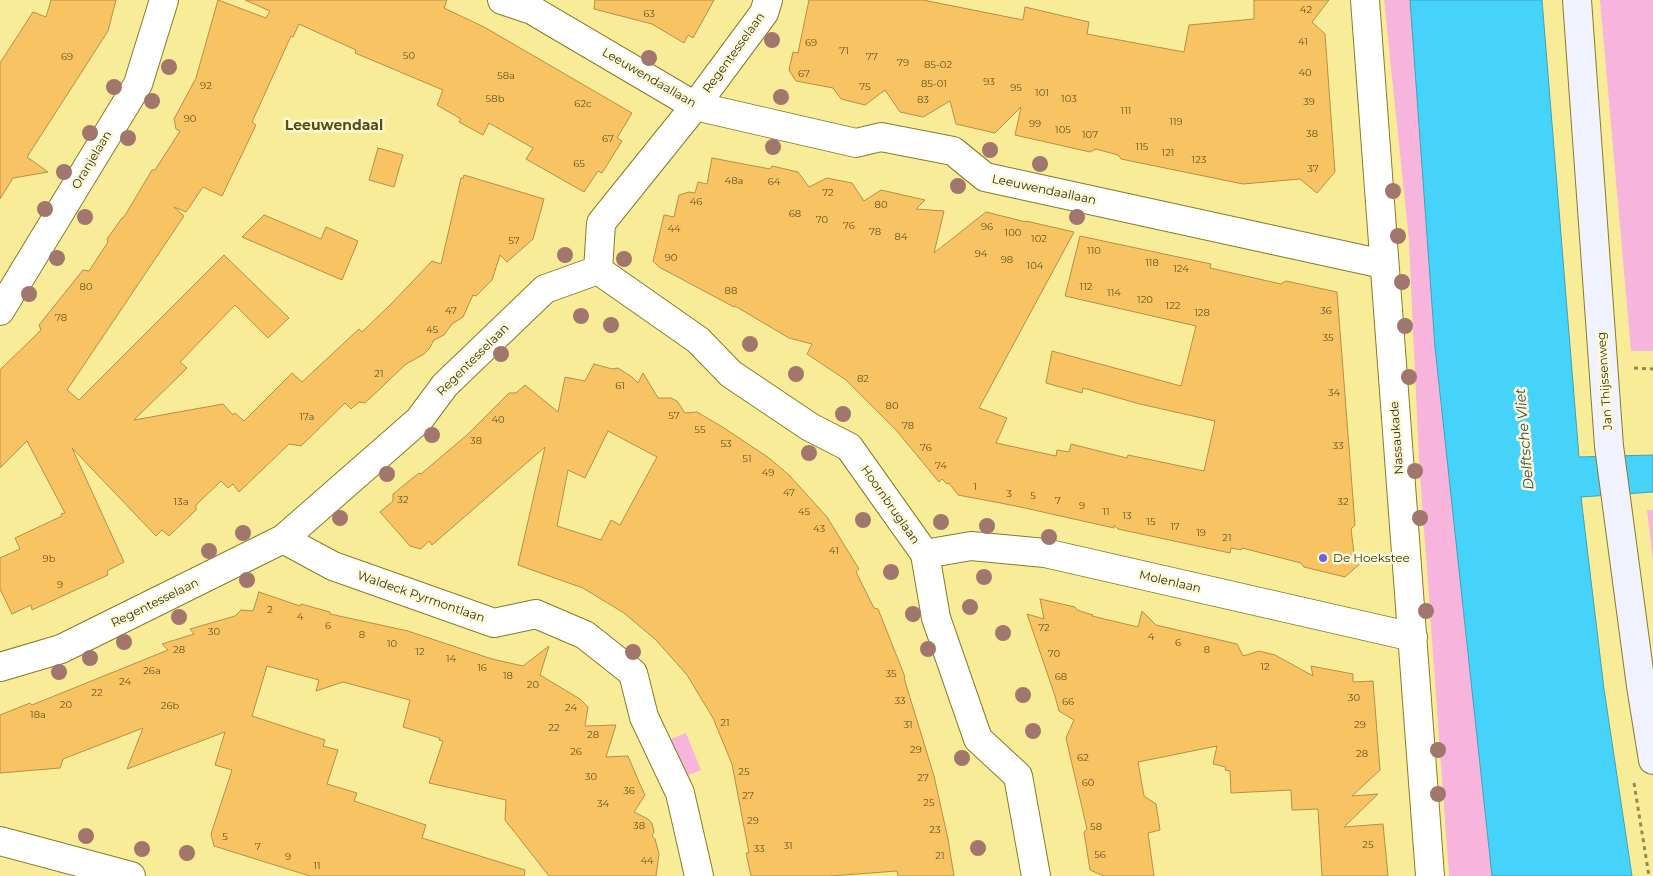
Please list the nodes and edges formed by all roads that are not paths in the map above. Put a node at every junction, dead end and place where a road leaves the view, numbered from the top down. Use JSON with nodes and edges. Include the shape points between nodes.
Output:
{"nodes":[{"id":1,"x":164,"y":0,"type":"edge"},
{"id":2,"x":502,"y":0,"type":"edge"},
{"id":3,"x":768,"y":0,"type":"edge"},
{"id":4,"x":1365,"y":0,"type":"edge"},
{"id":5,"x":1577,"y":0,"type":"edge"},
{"id":6,"x":696,"y":106,"type":"junction"},
{"id":7,"x":1383,"y":264,"type":"junction"},
{"id":8,"x":598,"y":270,"type":"junction"},
{"id":9,"x":0,"y":311,"type":"edge"},
{"id":10,"x":283,"y":540,"type":"junction"},
{"id":11,"x":925,"y":554,"type":"junction"},
{"id":12,"x":1413,"y":637,"type":"junction"},
{"id":13,"x":0,"y":667,"type":"edge"},
{"id":14,"x":1653,"y":760,"type":"edge"},
{"id":15,"x":0,"y":841,"type":"edge"},
{"id":16,"x":131,"y":876,"type":"edge"},
{"id":17,"x":699,"y":876,"type":"edge"},
{"id":18,"x":1036,"y":876,"type":"edge"},
{"id":19,"x":1430,"y":876,"type":"edge"}],
"edges":[{"from":1,"to":9,"type":"street","name":"Oranjelaan","via":[[138,84]]},
{"from":2,"to":6,"type":"street","name":"Leeuwendaallaan","via":[[532,10]]},
{"from":3,"to":6,"type":"street","name":"Regentesselaan","via":[[764,13]]},
{"from":4,"to":7,"type":"street","name":"Nassaukade"},
{"from":5,"to":14,"type":"street","name":"Jan Thijssenweg","via":[[1610,446]]},
{"from":6,"to":7,"type":"street","name":"Leeuwendaallaan","via":[[856,143],[881,137],[953,151],[985,177]]},
{"from":6,"to":8,"type":"street","name":"Regentesselaan","via":[[601,223]]},
{"from":7,"to":12,"type":"street","name":"Nassaukade"},
{"from":8,"to":10,"type":"street","name":"Regentesselaan","via":[[545,289],[445,385],[418,420]]},
{"from":8,"to":11,"type":"street","name":"Hoornbruglaan","via":[[698,340],[732,374],[810,427],[849,447]]},
{"from":10,"to":13,"type":"street","name":"Regentesselaan","via":[[62,649]]},
{"from":10,"to":17,"type":"street","name":"Waldeck Pyrmontlaan","via":[[333,566],[494,623],[536,614],[585,635],[633,673],[644,717],[680,793]]},
{"from":11,"to":12,"type":"street","name":"Molenlaan","via":[[970,546],[1045,553]]},
{"from":11,"to":18,"type":"street","name":"Hoornbruglaan","via":[[936,618],[978,739],[1018,776]]},
{"from":12,"to":19,"type":"street","name":"Nassaukade"},
{"from":15,"to":16,"type":"street"}]}
